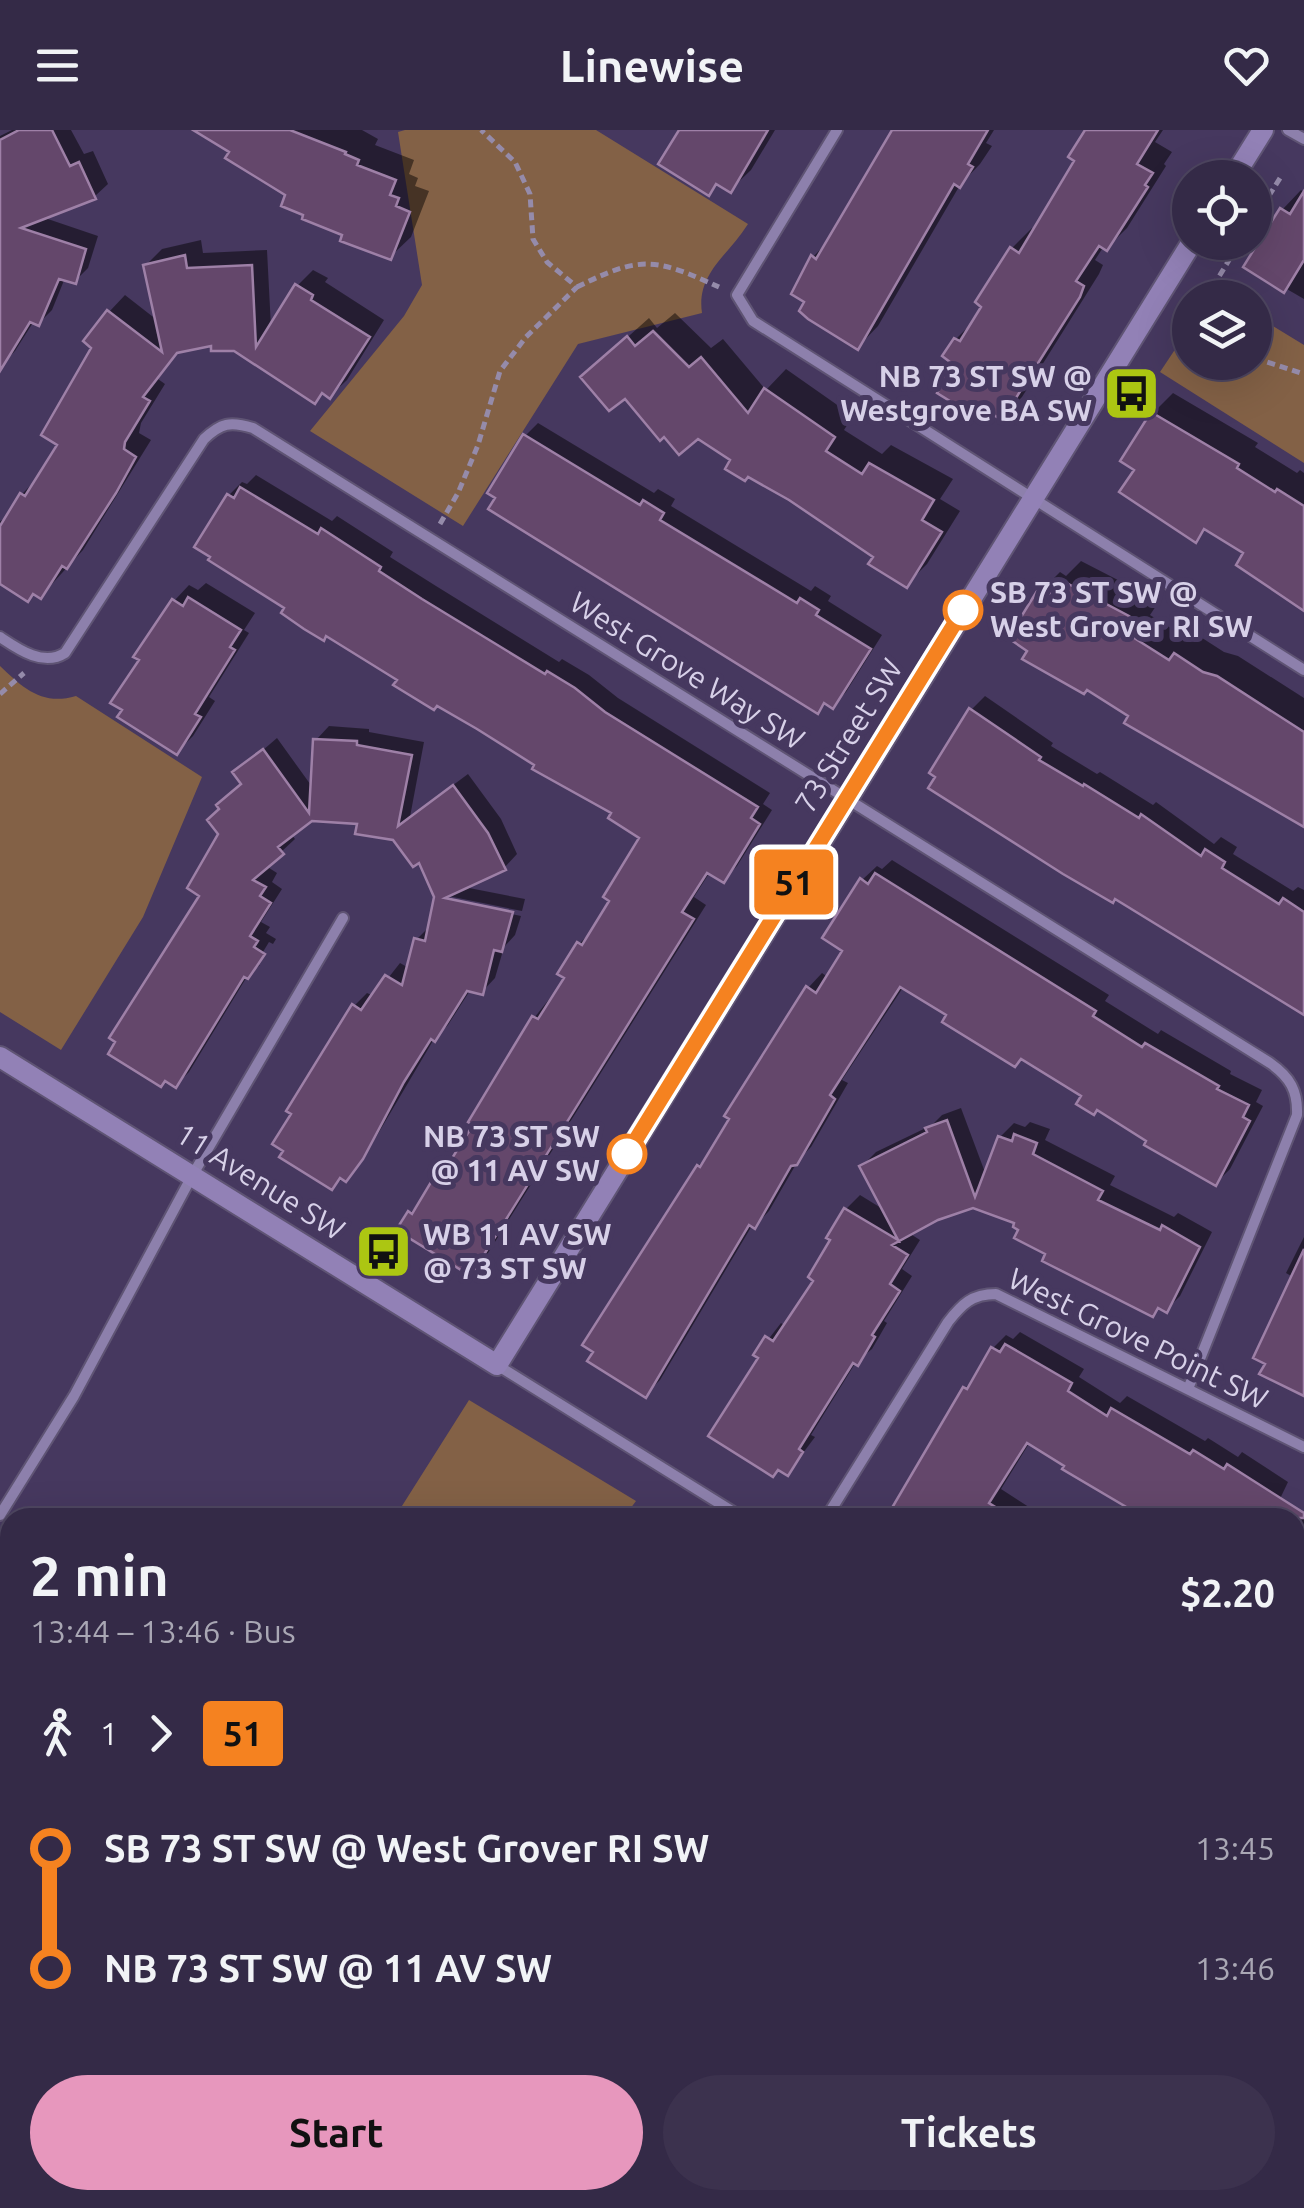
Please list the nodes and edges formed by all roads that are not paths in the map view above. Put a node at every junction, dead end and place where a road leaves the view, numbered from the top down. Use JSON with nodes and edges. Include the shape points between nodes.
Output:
{"nodes":[{"id":1,"x":837,"y":130,"type":"edge"},
{"id":2,"x":1263,"y":130,"type":"edge"},
{"id":3,"x":1288,"y":130,"type":"edge"},
{"id":4,"x":1304,"y":139,"type":"edge"},
{"id":5,"x":1244,"y":160,"type":"edge"},
{"id":6,"x":1181,"y":260,"type":"edge"},
{"id":7,"x":1032,"y":500,"type":"junction"},
{"id":8,"x":0,"y":637,"type":"edge"},
{"id":9,"x":1304,"y":670,"type":"edge"},
{"id":10,"x":844,"y":800,"type":"junction"},
{"id":11,"x":344,"y":918,"type":"dead end"},
{"id":12,"x":0,"y":1056,"type":"edge"},
{"id":13,"x":192,"y":1176,"type":"junction"},
{"id":14,"x":496,"y":1365,"type":"junction"},
{"id":15,"x":1188,"y":1389,"type":"junction"},
{"id":16,"x":1304,"y":1448,"type":"edge"},
{"id":17,"x":5,"y":1508,"type":"edge"},
{"id":18,"x":727,"y":1508,"type":"edge"},
{"id":19,"x":832,"y":1508,"type":"edge"}],
"edges":[{"from":1,"to":7,"type":"street","via":[[737,295],[754,321]]},
{"from":2,"to":5,"type":"street"},
{"from":3,"to":4,"type":"street"},
{"from":6,"to":7,"type":"street","name":"73 Street SW"},
{"from":7,"to":9,"type":"street"},
{"from":7,"to":10,"type":"street","name":"73 Street SW"},
{"from":8,"to":10,"type":"street","name":"West Grove Way SW","via":[[40,656],[58,658],[72,646],[204,439],[232,422],[268,436]]},
{"from":10,"to":14,"type":"street","name":"73 Street SW"},
{"from":10,"to":15,"type":"street","name":"West Grove Way SW","via":[[1270,1063],[1293,1085],[1297,1115]]},
{"from":11,"to":13,"type":"street"},
{"from":12,"to":13,"type":"street","name":"11 Avenue SW"},
{"from":13,"to":14,"type":"street","name":"11 Avenue SW"},
{"from":13,"to":17,"type":"street","via":[[74,1396]]},
{"from":14,"to":18,"type":"street","name":"11 Avenue SW"},
{"from":15,"to":16,"type":"street","name":"West Grove Point SW"},
{"from":15,"to":19,"type":"street","name":"West Grove Point SW","via":[[996,1294],[980,1294],[948,1322]]}]}
